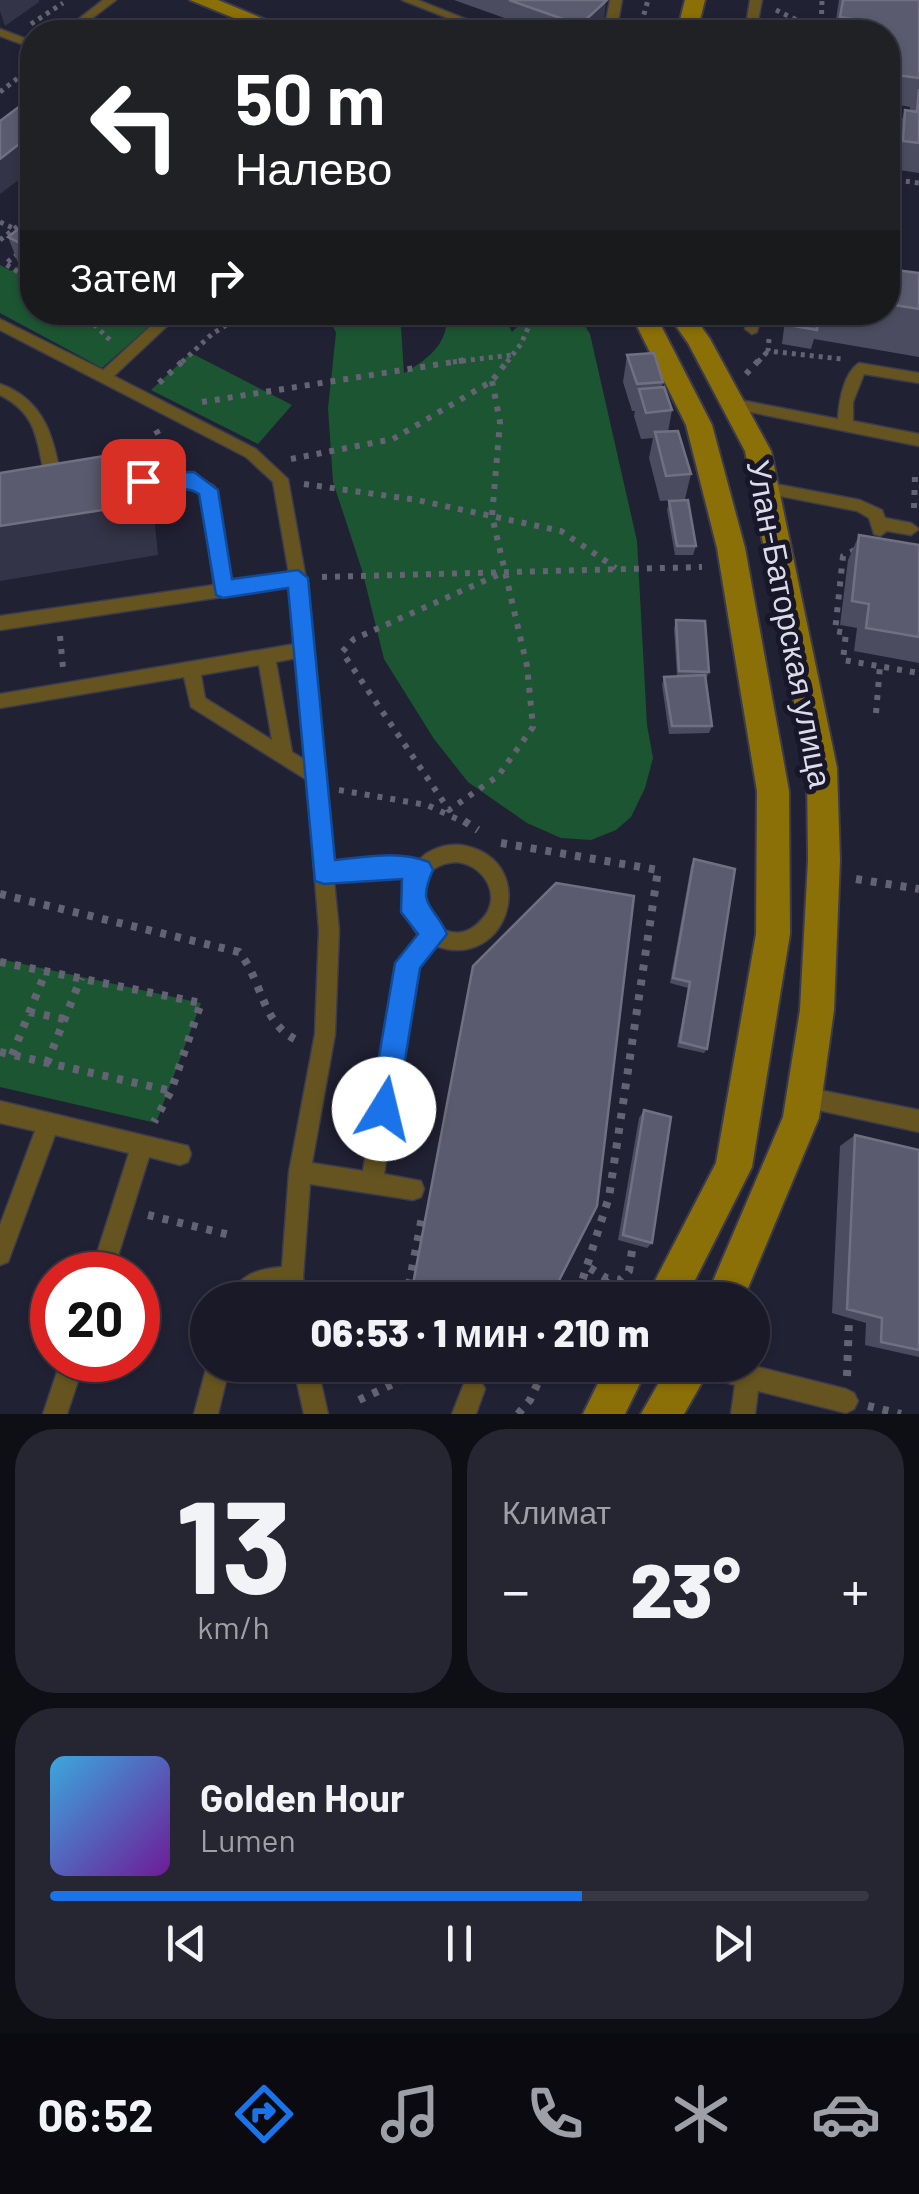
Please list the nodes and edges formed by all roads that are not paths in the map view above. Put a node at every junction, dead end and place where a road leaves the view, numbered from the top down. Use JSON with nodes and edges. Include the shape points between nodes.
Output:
{"nodes":[{"id":1,"x":110,"y":0,"type":"edge"},
{"id":2,"x":200,"y":0,"type":"edge"},
{"id":3,"x":408,"y":0,"type":"edge"},
{"id":4,"x":83,"y":20,"type":"edge"},
{"id":5,"x":253,"y":20,"type":"edge"},
{"id":6,"x":460,"y":20,"type":"edge"},
{"id":7,"x":0,"y":324,"type":"edge"},
{"id":8,"x":161,"y":325,"type":"edge"},
{"id":9,"x":649,"y":325,"type":"edge"},
{"id":10,"x":688,"y":325,"type":"edge"},
{"id":11,"x":753,"y":325,"type":"edge"},
{"id":12,"x":752,"y":329,"type":"dead end"},
{"id":13,"x":104,"y":377,"type":"junction"},
{"id":14,"x":919,"y":378,"type":"edge"},
{"id":15,"x":0,"y":389,"type":"edge"},
{"id":16,"x":739,"y":392,"type":"junction"},
{"id":17,"x":845,"y":426,"type":"junction"},
{"id":18,"x":919,"y":440,"type":"edge"},
{"id":19,"x":108,"y":486,"type":"edge"},
{"id":20,"x":764,"y":488,"type":"junction"},
{"id":21,"x":73,"y":490,"type":"edge"},
{"id":22,"x":911,"y":528,"type":"dead end"},
{"id":23,"x":298,"y":578,"type":"junction"},
{"id":24,"x":223,"y":589,"type":"junction"},
{"id":25,"x":0,"y":623,"type":"edge"},
{"id":26,"x":304,"y":650,"type":"junction"},
{"id":27,"x":266,"y":656,"type":"junction"},
{"id":28,"x":191,"y":668,"type":"junction"},
{"id":29,"x":0,"y":700,"type":"edge"},
{"id":30,"x":284,"y":757,"type":"junction"},
{"id":31,"x":315,"y":776,"type":"junction"},
{"id":32,"x":420,"y":870,"type":"junction"},
{"id":33,"x":324,"y":873,"type":"junction"},
{"id":34,"x":434,"y":934,"type":"junction"},
{"id":35,"x":804,"y":1097,"type":"junction"},
{"id":36,"x":0,"y":1112,"type":"edge"},
{"id":37,"x":919,"y":1121,"type":"edge"},
{"id":38,"x":49,"y":1123,"type":"junction"},
{"id":39,"x":142,"y":1144,"type":"junction"},
{"id":40,"x":180,"y":1154,"type":"dead end"},
{"id":41,"x":300,"y":1172,"type":"junction"},
{"id":42,"x":372,"y":1182,"type":"junction"},
{"id":43,"x":413,"y":1188,"type":"road end"},
{"id":44,"x":107,"y":1252,"type":"edge"},
{"id":45,"x":0,"y":1254,"type":"edge"},
{"id":46,"x":294,"y":1282,"type":"edge"},
{"id":47,"x":673,"y":1282,"type":"edge"},
{"id":48,"x":732,"y":1282,"type":"edge"},
{"id":49,"x":66,"y":1382,"type":"edge"},
{"id":50,"x":214,"y":1382,"type":"edge"},
{"id":51,"x":309,"y":1382,"type":"edge"},
{"id":52,"x":620,"y":1382,"type":"edge"},
{"id":53,"x":681,"y":1382,"type":"edge"},
{"id":54,"x":747,"y":1382,"type":"edge"},
{"id":55,"x":770,"y":1382,"type":"edge"},
{"id":56,"x":472,"y":1389,"type":"dead end"},
{"id":57,"x":846,"y":1401,"type":"road end"},
{"id":58,"x":55,"y":1414,"type":"edge"},
{"id":59,"x":206,"y":1414,"type":"edge"},
{"id":60,"x":316,"y":1414,"type":"edge"},
{"id":61,"x":464,"y":1414,"type":"edge"},
{"id":62,"x":603,"y":1414,"type":"edge"},
{"id":63,"x":661,"y":1414,"type":"edge"},
{"id":64,"x":744,"y":1414,"type":"edge"}],
"edges":[{"from":1,"to":4,"type":"lane"},
{"from":2,"to":5,"type":"street"},
{"from":3,"to":6,"type":"lane"},
{"from":7,"to":13,"type":"lane"},
{"from":8,"to":13,"type":"lane"},
{"from":9,"to":47,"type":"street","via":[[699,425],[731,548],[773,791],[773,934],[734,1167]]},
{"from":10,"to":16,"type":"street","name":"Улан-Баторская улица"},
{"from":11,"to":12,"type":"lane"},
{"from":13,"to":23,"type":"lane","via":[[250,454],[280,479]]},
{"from":14,"to":17,"type":"lane","via":[[859,368]]},
{"from":15,"to":21,"type":"lane","via":[[32,410],[45,429],[55,492]]},
{"from":16,"to":17,"type":"lane"},
{"from":16,"to":20,"type":"street","name":"Улан-Баторская улица"},
{"from":17,"to":18,"type":"lane"},
{"from":19,"to":24,"type":"lane","via":[[180,478],[208,490]]},
{"from":20,"to":22,"type":"lane","via":[[860,506],[876,514],[879,526]]},
{"from":20,"to":35,"type":"street","name":"Улан-Баторская улица","via":[[822,768],[817,1010]]},
{"from":23,"to":24,"type":"lane"},
{"from":23,"to":26,"type":"lane"},
{"from":24,"to":25,"type":"lane"},
{"from":26,"to":27,"type":"lane"},
{"from":26,"to":31,"type":"lane"},
{"from":27,"to":28,"type":"lane"},
{"from":27,"to":30,"type":"lane"},
{"from":28,"to":29,"type":"lane"},
{"from":28,"to":30,"type":"lane","via":[[197,702]]},
{"from":30,"to":31,"type":"lane"},
{"from":31,"to":33,"type":"lane"},
{"from":32,"to":33,"type":"lane"},
{"from":32,"to":34,"type":"lane","via":[[413,883],[414,912]]},
{"from":32,"to":34,"type":"lane","via":[[460,854],[486,864],[501,886],[499,913],[481,933],[466,939]]},
{"from":33,"to":41,"type":"lane","via":[[329,930],[323,1047]]},
{"from":34,"to":42,"type":"lane","via":[[408,963]]},
{"from":35,"to":37,"type":"lane"},
{"from":35,"to":48,"type":"street","name":"Улан-Баторская улица"},
{"from":36,"to":38,"type":"lane"},
{"from":38,"to":39,"type":"lane"},
{"from":38,"to":45,"type":"lane"},
{"from":39,"to":40,"type":"lane"},
{"from":39,"to":44,"type":"lane"},
{"from":41,"to":42,"type":"lane"},
{"from":41,"to":46,"type":"lane"},
{"from":42,"to":43,"type":"lane"},
{"from":49,"to":58,"type":"lane"},
{"from":50,"to":59,"type":"lane"},
{"from":51,"to":60,"type":"lane"},
{"from":52,"to":62,"type":"street"},
{"from":53,"to":63,"type":"street"},
{"from":54,"to":64,"type":"lane"},
{"from":55,"to":57,"type":"lane"},
{"from":56,"to":61,"type":"lane"}]}
